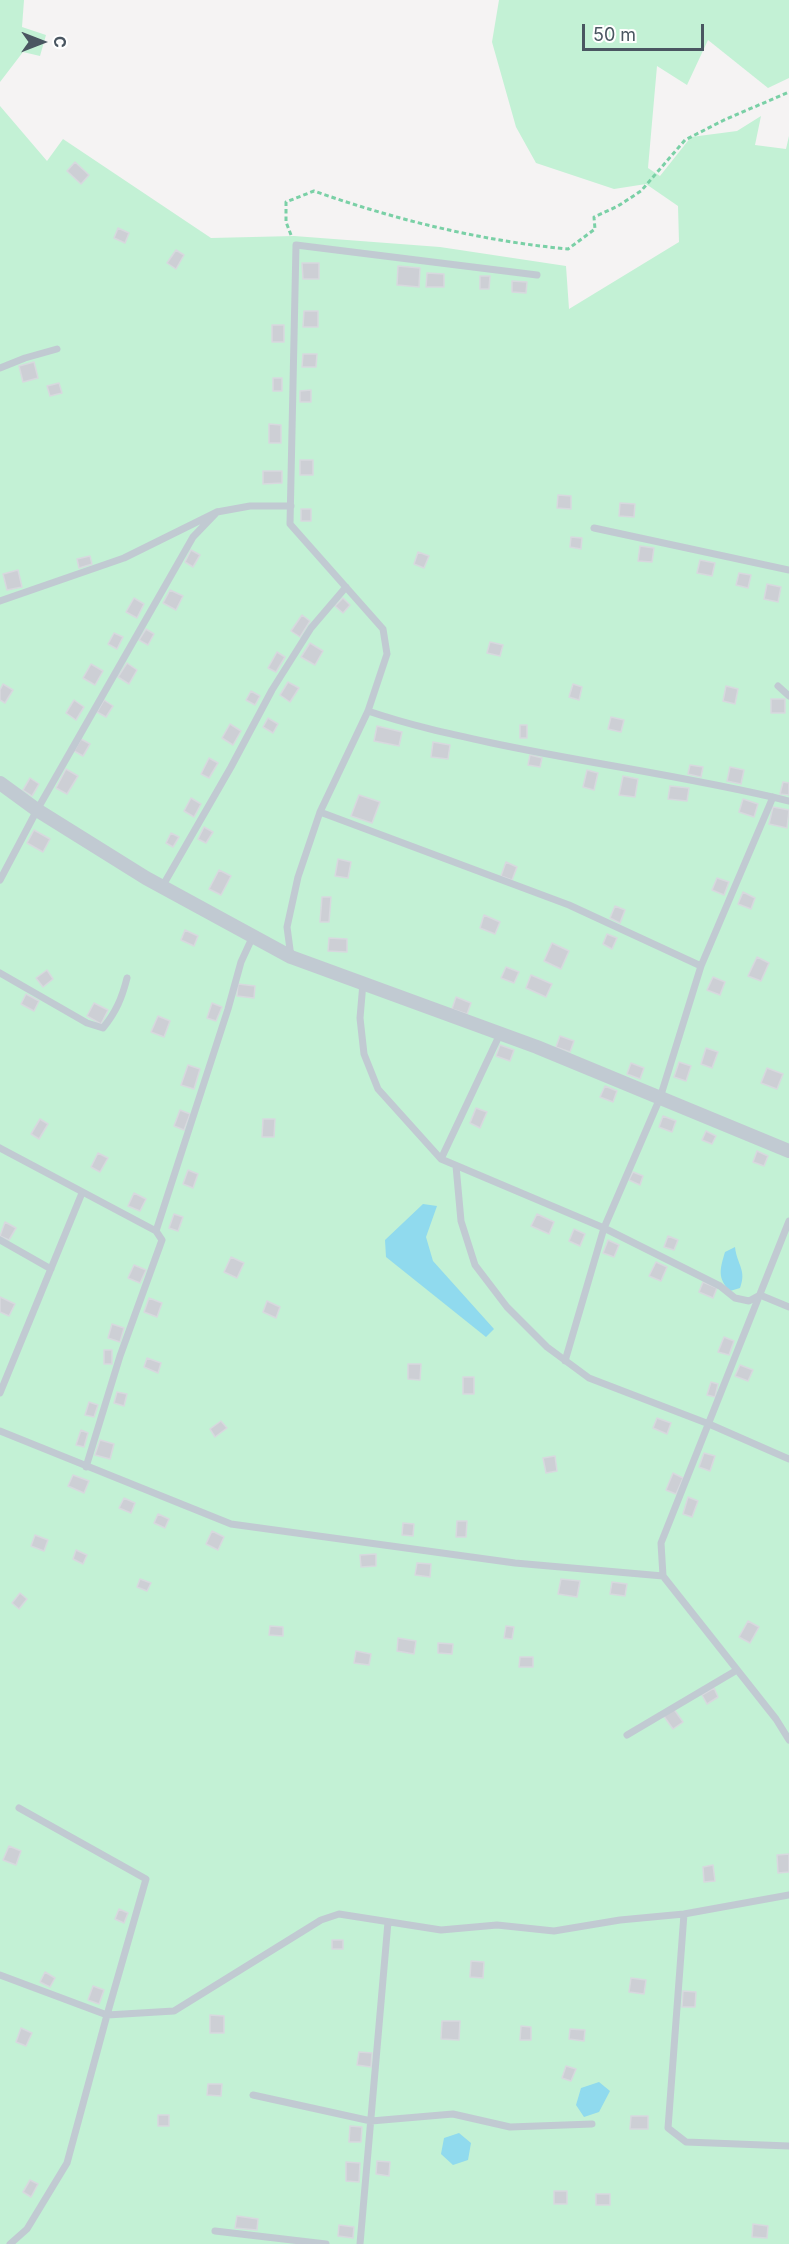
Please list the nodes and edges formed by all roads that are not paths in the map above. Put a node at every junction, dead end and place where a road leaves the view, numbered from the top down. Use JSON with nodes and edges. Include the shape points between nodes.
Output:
{"nodes":[{"id":1,"x":537,"y":275,"type":"dead end"},
{"id":2,"x":57,"y":349,"type":"dead end"},
{"id":3,"x":0,"y":368,"type":"edge"},
{"id":4,"x":291,"y":506,"type":"junction"},
{"id":5,"x":217,"y":512,"type":"junction"},
{"id":6,"x":594,"y":528,"type":"dead end"},
{"id":7,"x":789,"y":570,"type":"edge"},
{"id":8,"x":345,"y":587,"type":"junction"},
{"id":9,"x":0,"y":601,"type":"edge"},
{"id":10,"x":778,"y":686,"type":"dead end"},
{"id":11,"x":789,"y":696,"type":"edge"},
{"id":12,"x":368,"y":711,"type":"junction"},
{"id":13,"x":0,"y":783,"type":"edge"},
{"id":14,"x":773,"y":797,"type":"junction"},
{"id":15,"x":789,"y":801,"type":"edge"},
{"id":16,"x":37,"y":810,"type":"junction"},
{"id":17,"x":320,"y":813,"type":"junction"},
{"id":18,"x":0,"y":880,"type":"edge"},
{"id":19,"x":162,"y":887,"type":"junction"},
{"id":20,"x":253,"y":936,"type":"junction"},
{"id":21,"x":291,"y":957,"type":"junction"},
{"id":22,"x":701,"y":966,"type":"junction"},
{"id":23,"x":0,"y":973,"type":"edge"},
{"id":24,"x":127,"y":978,"type":"dead end"},
{"id":25,"x":363,"y":983,"type":"junction"},
{"id":26,"x":500,"y":1034,"type":"junction"},
{"id":27,"x":660,"y":1098,"type":"junction"},
{"id":28,"x":0,"y":1148,"type":"edge"},
{"id":29,"x":789,"y":1151,"type":"edge"},
{"id":30,"x":441,"y":1159,"type":"junction"},
{"id":31,"x":456,"y":1166,"type":"junction"},
{"id":32,"x":82,"y":1192,"type":"junction"},
{"id":33,"x":789,"y":1221,"type":"edge"},
{"id":34,"x":604,"y":1228,"type":"junction"},
{"id":35,"x":156,"y":1231,"type":"junction"},
{"id":36,"x":0,"y":1240,"type":"edge"},
{"id":37,"x":51,"y":1269,"type":"junction"},
{"id":38,"x":760,"y":1295,"type":"junction"},
{"id":39,"x":789,"y":1307,"type":"edge"},
{"id":40,"x":565,"y":1360,"type":"junction"},
{"id":41,"x":0,"y":1393,"type":"edge"},
{"id":42,"x":709,"y":1424,"type":"junction"},
{"id":43,"x":0,"y":1431,"type":"edge"},
{"id":44,"x":789,"y":1460,"type":"edge"},
{"id":45,"x":86,"y":1467,"type":"junction"},
{"id":46,"x":663,"y":1576,"type":"junction"},
{"id":47,"x":737,"y":1670,"type":"junction"},
{"id":48,"x":627,"y":1735,"type":"dead end"},
{"id":49,"x":789,"y":1740,"type":"edge"},
{"id":50,"x":18,"y":1808,"type":"dead end"},
{"id":51,"x":789,"y":1895,"type":"edge"},
{"id":52,"x":684,"y":1914,"type":"junction"},
{"id":53,"x":388,"y":1922,"type":"junction"},
{"id":54,"x":0,"y":1975,"type":"edge"},
{"id":55,"x":107,"y":2015,"type":"junction"},
{"id":56,"x":253,"y":2095,"type":"dead end"},
{"id":57,"x":371,"y":2121,"type":"junction"},
{"id":58,"x":592,"y":2124,"type":"dead end"},
{"id":59,"x":789,"y":2146,"type":"edge"},
{"id":60,"x":215,"y":2231,"type":"dead end"},
{"id":61,"x":10,"y":2244,"type":"edge"},
{"id":62,"x":326,"y":2244,"type":"edge"},
{"id":63,"x":360,"y":2244,"type":"edge"}],
"edges":[{"from":1,"to":4,"type":"lane","via":[[296,245]]},
{"from":2,"to":3,"type":"lane"},
{"from":4,"to":5,"type":"lane","via":[[250,506]]},
{"from":4,"to":8,"type":"lane","via":[[290,524]]},
{"from":5,"to":9,"type":"lane","via":[[124,558]]},
{"from":5,"to":16,"type":"lane","via":[[193,537]]},
{"from":6,"to":7,"type":"lane"},
{"from":8,"to":12,"type":"lane","via":[[383,629],[387,654]]},
{"from":8,"to":19,"type":"lane","via":[[311,628],[272,690]]},
{"from":10,"to":11,"type":"lane"},
{"from":12,"to":14,"type":"lane","via":[[408,725],[533,752]]},
{"from":12,"to":17,"type":"lane"},
{"from":13,"to":16,"type":"street"},
{"from":14,"to":15,"type":"lane"},
{"from":14,"to":22,"type":"lane"},
{"from":16,"to":18,"type":"lane"},
{"from":16,"to":19,"type":"street"},
{"from":17,"to":21,"type":"lane","via":[[298,877],[287,927]]},
{"from":17,"to":22,"type":"lane","via":[[569,905]]},
{"from":19,"to":20,"type":"street"},
{"from":20,"to":21,"type":"street"},
{"from":20,"to":35,"type":"lane","via":[[241,962]]},
{"from":21,"to":25,"type":"street"},
{"from":22,"to":27,"type":"lane"},
{"from":23,"to":24,"type":"lane","via":[[87,1023],[103,1028],[122,999]]},
{"from":25,"to":26,"type":"street"},
{"from":25,"to":30,"type":"lane","via":[[360,1018],[364,1054],[378,1089]]},
{"from":26,"to":27,"type":"street"},
{"from":26,"to":30,"type":"lane"},
{"from":27,"to":29,"type":"street"},
{"from":27,"to":34,"type":"lane"},
{"from":28,"to":32,"type":"lane"},
{"from":30,"to":31,"type":"lane"},
{"from":31,"to":34,"type":"lane"},
{"from":31,"to":40,"type":"lane","via":[[461,1221],[475,1265],[507,1307]]},
{"from":32,"to":35,"type":"lane"},
{"from":32,"to":37,"type":"lane"},
{"from":33,"to":38,"type":"lane"},
{"from":34,"to":38,"type":"lane","via":[[720,1286],[735,1298],[749,1301]]},
{"from":34,"to":40,"type":"lane"},
{"from":35,"to":45,"type":"lane","via":[[162,1240]]},
{"from":36,"to":37,"type":"lane"},
{"from":37,"to":41,"type":"lane"},
{"from":38,"to":39,"type":"lane"},
{"from":38,"to":42,"type":"lane"},
{"from":40,"to":42,"type":"lane","via":[[589,1378]]},
{"from":42,"to":44,"type":"lane"},
{"from":42,"to":46,"type":"lane","via":[[661,1544]]},
{"from":43,"to":45,"type":"lane"},
{"from":45,"to":46,"type":"lane","via":[[231,1524],[515,1563]]},
{"from":46,"to":47,"type":"lane"},
{"from":47,"to":48,"type":"lane"},
{"from":47,"to":49,"type":"lane"},
{"from":50,"to":55,"type":"lane","via":[[146,1879]]},
{"from":51,"to":52,"type":"lane"},
{"from":52,"to":53,"type":"lane","via":[[554,1931],[497,1925],[441,1930]]},
{"from":52,"to":59,"type":"lane","via":[[668,2128],[686,2142]]},
{"from":53,"to":55,"type":"lane","via":[[339,1914],[321,1920],[174,2012]]},
{"from":53,"to":57,"type":"lane"},
{"from":54,"to":55,"type":"lane"},
{"from":55,"to":61,"type":"lane","via":[[67,2163],[27,2229]]},
{"from":56,"to":57,"type":"lane"},
{"from":57,"to":58,"type":"lane","via":[[453,2114],[510,2127]]},
{"from":57,"to":63,"type":"lane"},
{"from":60,"to":62,"type":"lane"}]}
